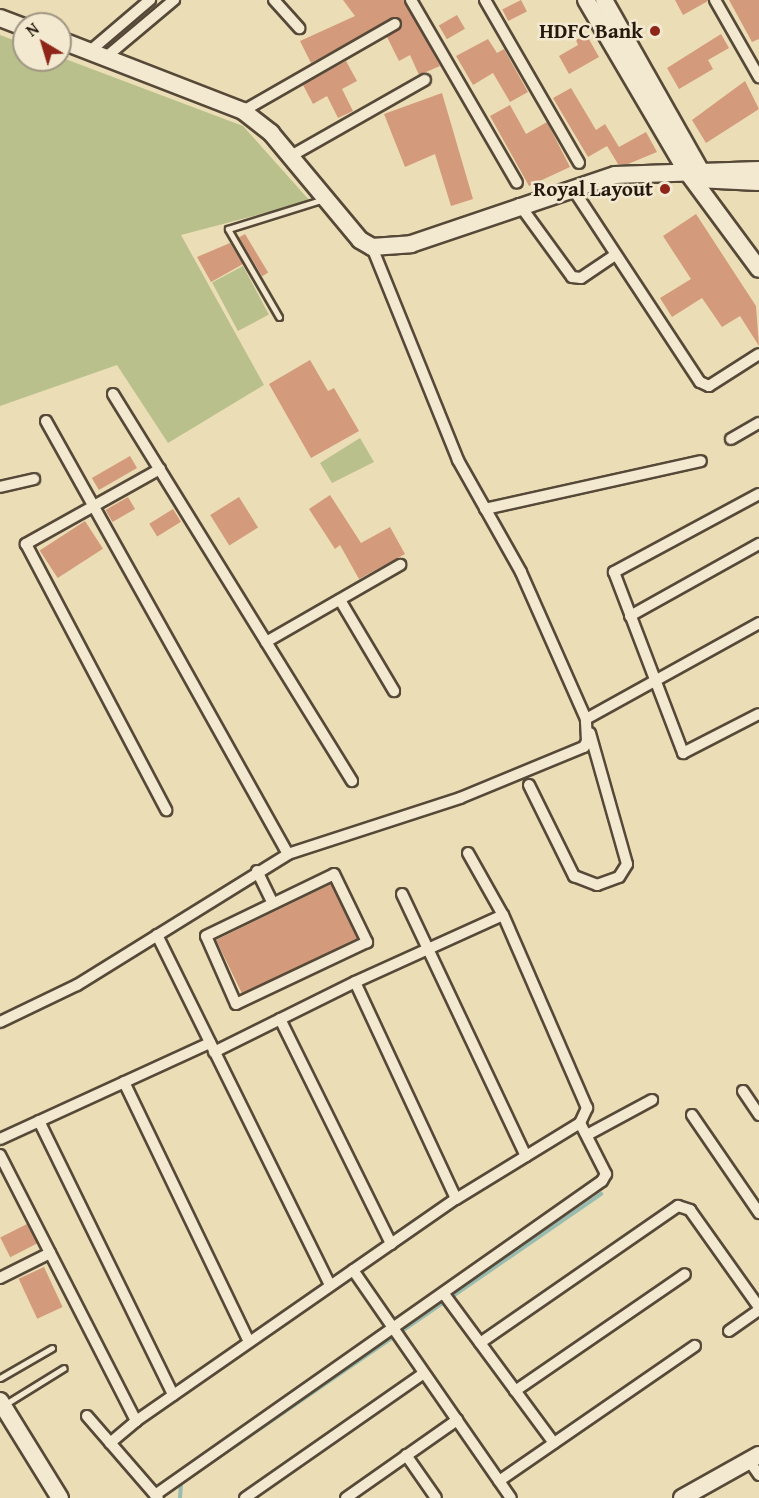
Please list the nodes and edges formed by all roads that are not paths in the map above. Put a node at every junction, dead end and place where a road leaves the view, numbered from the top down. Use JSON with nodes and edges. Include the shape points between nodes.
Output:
{"nodes":[{"id":1,"x":152,"y":0,"type":"edge"},
{"id":2,"x":174,"y":0,"type":"edge"},
{"id":3,"x":274,"y":0,"type":"edge"},
{"id":4,"x":411,"y":0,"type":"edge"},
{"id":5,"x":485,"y":0,"type":"edge"},
{"id":6,"x":586,"y":0,"type":"edge"},
{"id":7,"x":604,"y":0,"type":"edge"},
{"id":8,"x":715,"y":0,"type":"edge"},
{"id":9,"x":162,"y":10,"type":"junction"},
{"id":10,"x":395,"y":24,"type":"dead end"},
{"id":11,"x":299,"y":28,"type":"dead end"},
{"id":12,"x":72,"y":44,"type":"edge"},
{"id":13,"x":90,"y":51,"type":"junction"},
{"id":14,"x":106,"y":57,"type":"junction"},
{"id":15,"x":759,"y":77,"type":"edge"},
{"id":16,"x":425,"y":80,"type":"dead end"},
{"id":17,"x":243,"y":111,"type":"junction"},
{"id":18,"x":291,"y":156,"type":"junction"},
{"id":19,"x":579,"y":163,"type":"dead end"},
{"id":20,"x":759,"y":170,"type":"edge"},
{"id":21,"x":696,"y":174,"type":"junction"},
{"id":22,"x":759,"y":182,"type":"edge"},
{"id":23,"x":518,"y":183,"type":"dead end"},
{"id":24,"x":573,"y":189,"type":"junction"},
{"id":25,"x":326,"y":198,"type":"junction"},
{"id":26,"x":519,"y":203,"type":"junction"},
{"id":27,"x":372,"y":247,"type":"junction"},
{"id":28,"x":614,"y":256,"type":"junction"},
{"id":29,"x":759,"y":269,"type":"edge"},
{"id":30,"x":279,"y":317,"type":"dead end"},
{"id":31,"x":759,"y":354,"type":"edge"},
{"id":32,"x":113,"y":394,"type":"dead end"},
{"id":33,"x":46,"y":421,"type":"dead end"},
{"id":34,"x":759,"y":423,"type":"edge"},
{"id":35,"x":731,"y":440,"type":"dead end"},
{"id":36,"x":701,"y":461,"type":"dead end"},
{"id":37,"x":160,"y":469,"type":"junction"},
{"id":38,"x":34,"y":479,"type":"dead end"},
{"id":39,"x":0,"y":487,"type":"edge"},
{"id":40,"x":759,"y":494,"type":"edge"},
{"id":41,"x":94,"y":506,"type":"junction"},
{"id":42,"x":484,"y":509,"type":"junction"},
{"id":43,"x":759,"y":544,"type":"edge"},
{"id":44,"x":400,"y":565,"type":"dead end"},
{"id":45,"x":340,"y":600,"type":"junction"},
{"id":46,"x":630,"y":616,"type":"junction"},
{"id":47,"x":759,"y":622,"type":"edge"},
{"id":48,"x":267,"y":642,"type":"junction"},
{"id":49,"x":653,"y":681,"type":"junction"},
{"id":50,"x":394,"y":691,"type":"dead end"},
{"id":51,"x":759,"y":714,"type":"edge"},
{"id":52,"x":586,"y":719,"type":"junction"},
{"id":53,"x":590,"y":732,"type":"junction"},
{"id":54,"x":352,"y":781,"type":"dead end"},
{"id":55,"x":529,"y":785,"type":"dead end"},
{"id":56,"x":166,"y":810,"type":"dead end"},
{"id":57,"x":468,"y":852,"type":"dead end"},
{"id":58,"x":288,"y":854,"type":"junction"},
{"id":59,"x":257,"y":871,"type":"junction"},
{"id":60,"x":402,"y":894,"type":"dead end"},
{"id":61,"x":272,"y":902,"type":"junction"},
{"id":62,"x":503,"y":915,"type":"junction"},
{"id":63,"x":157,"y":935,"type":"junction"},
{"id":64,"x":424,"y":947,"type":"junction"},
{"id":65,"x":355,"y":982,"type":"junction"},
{"id":66,"x":280,"y":1019,"type":"junction"},
{"id":67,"x":0,"y":1022,"type":"edge"},
{"id":68,"x":212,"y":1047,"type":"junction"},
{"id":69,"x":124,"y":1082,"type":"junction"},
{"id":70,"x":743,"y":1091,"type":"dead end"},
{"id":71,"x":652,"y":1100,"type":"dead end"},
{"id":72,"x":692,"y":1115,"type":"dead end"},
{"id":73,"x":759,"y":1115,"type":"edge"},
{"id":74,"x":39,"y":1121,"type":"junction"},
{"id":75,"x":580,"y":1123,"type":"junction"},
{"id":76,"x":587,"y":1135,"type":"junction"},
{"id":77,"x":0,"y":1139,"type":"edge"},
{"id":78,"x":0,"y":1155,"type":"edge"},
{"id":79,"x":526,"y":1156,"type":"junction"},
{"id":80,"x":456,"y":1199,"type":"junction"},
{"id":81,"x":759,"y":1213,"type":"edge"},
{"id":82,"x":391,"y":1244,"type":"junction"},
{"id":83,"x":50,"y":1253,"type":"junction"},
{"id":84,"x":353,"y":1270,"type":"junction"},
{"id":85,"x":685,"y":1274,"type":"dead end"},
{"id":86,"x":0,"y":1278,"type":"edge"},
{"id":87,"x":330,"y":1286,"type":"junction"},
{"id":88,"x":444,"y":1294,"type":"junction"},
{"id":89,"x":759,"y":1309,"type":"edge"},
{"id":90,"x":393,"y":1328,"type":"junction"},
{"id":91,"x":729,"y":1331,"type":"dead end"},
{"id":92,"x":249,"y":1342,"type":"junction"},
{"id":93,"x":480,"y":1343,"type":"junction"},
{"id":94,"x":695,"y":1346,"type":"dead end"},
{"id":95,"x":52,"y":1348,"type":"dead end"},
{"id":96,"x":64,"y":1368,"type":"dead end"},
{"id":97,"x":424,"y":1373,"type":"junction"},
{"id":98,"x":0,"y":1378,"type":"edge"},
{"id":99,"x":515,"y":1391,"type":"junction"},
{"id":100,"x":173,"y":1395,"type":"junction"},
{"id":101,"x":2,"y":1409,"type":"edge"},
{"id":102,"x":87,"y":1416,"type":"dead end"},
{"id":103,"x":457,"y":1420,"type":"junction"},
{"id":104,"x":136,"y":1421,"type":"junction"},
{"id":105,"x":110,"y":1443,"type":"junction"},
{"id":106,"x":554,"y":1443,"type":"junction"},
{"id":107,"x":406,"y":1455,"type":"junction"},
{"id":108,"x":756,"y":1464,"type":"edge"},
{"id":109,"x":499,"y":1481,"type":"junction"},
{"id":110,"x":156,"y":1496,"type":"edge"},
{"id":111,"x":60,"y":1498,"type":"edge"},
{"id":112,"x":245,"y":1498,"type":"edge"},
{"id":113,"x":346,"y":1498,"type":"edge"},
{"id":114,"x":436,"y":1498,"type":"edge"},
{"id":115,"x":511,"y":1498,"type":"edge"},
{"id":116,"x":682,"y":1498,"type":"edge"}],
"edges":[{"from":1,"to":9,"type":"street"},
{"from":1,"to":13,"type":"street"},
{"from":2,"to":9,"type":"street"},
{"from":3,"to":11,"type":"street"},
{"from":4,"to":23,"type":"street"},
{"from":5,"to":19,"type":"street"},
{"from":6,"to":21,"type":"main road"},
{"from":7,"to":21,"type":"main road"},
{"from":8,"to":15,"type":"street"},
{"from":9,"to":14,"type":"street"},
{"from":10,"to":17,"type":"street"},
{"from":12,"to":13,"type":"main road"},
{"from":13,"to":14,"type":"main road"},
{"from":14,"to":17,"type":"main road"},
{"from":16,"to":18,"type":"street"},
{"from":17,"to":18,"type":"main road"},
{"from":18,"to":25,"type":"main road"},
{"from":20,"to":21,"type":"main road"},
{"from":21,"to":22,"type":"main road"},
{"from":21,"to":24,"type":"main road","via":[[615,175]]},
{"from":21,"to":29,"type":"main road"},
{"from":24,"to":26,"type":"main road"},
{"from":24,"to":28,"type":"street"},
{"from":25,"to":27,"type":"main road","via":[[360,240]]},
{"from":25,"to":30,"type":"lane","via":[[228,229]]},
{"from":26,"to":27,"type":"main road","via":[[411,244]]},
{"from":26,"to":28,"type":"street","via":[[572,277],[581,278]]},
{"from":27,"to":42,"type":"street","via":[[442,425]]},
{"from":28,"to":31,"type":"street","via":[[704,385]]},
{"from":32,"to":37,"type":"street"},
{"from":33,"to":41,"type":"street"},
{"from":34,"to":35,"type":"street"},
{"from":36,"to":42,"type":"street"},
{"from":37,"to":41,"type":"street"},
{"from":37,"to":48,"type":"street"},
{"from":38,"to":39,"type":"street"},
{"from":40,"to":46,"type":"street","via":[[614,572]]},
{"from":41,"to":56,"type":"street","via":[[26,544]]},
{"from":41,"to":58,"type":"street"},
{"from":42,"to":52,"type":"street","via":[[521,572]]},
{"from":43,"to":46,"type":"street"},
{"from":44,"to":45,"type":"street"},
{"from":45,"to":48,"type":"street"},
{"from":45,"to":50,"type":"street"},
{"from":46,"to":49,"type":"street"},
{"from":47,"to":49,"type":"street"},
{"from":48,"to":54,"type":"street"},
{"from":49,"to":51,"type":"street","via":[[683,753]]},
{"from":49,"to":52,"type":"street"},
{"from":52,"to":53,"type":"street"},
{"from":53,"to":55,"type":"street","via":[[627,864],[619,877],[597,885],[574,876]]},
{"from":53,"to":58,"type":"street","via":[[584,747],[459,798]]},
{"from":57,"to":62,"type":"street"},
{"from":58,"to":59,"type":"street"},
{"from":59,"to":61,"type":"street"},
{"from":59,"to":63,"type":"street"},
{"from":60,"to":64,"type":"street"},
{"from":61,"to":61,"type":"street","via":[[335,874],[368,940],[237,1004],[205,937]]},
{"from":62,"to":64,"type":"street"},
{"from":62,"to":75,"type":"street","via":[[587,1108]]},
{"from":63,"to":67,"type":"street","via":[[77,985]]},
{"from":63,"to":68,"type":"street"},
{"from":64,"to":65,"type":"street"},
{"from":64,"to":79,"type":"street"},
{"from":65,"to":66,"type":"street"},
{"from":65,"to":80,"type":"street"},
{"from":66,"to":68,"type":"street"},
{"from":66,"to":82,"type":"street"},
{"from":68,"to":69,"type":"street"},
{"from":68,"to":87,"type":"street"},
{"from":69,"to":74,"type":"street"},
{"from":69,"to":92,"type":"street"},
{"from":70,"to":73,"type":"street"},
{"from":71,"to":76,"type":"street"},
{"from":72,"to":81,"type":"street"},
{"from":74,"to":77,"type":"street"},
{"from":74,"to":100,"type":"street"},
{"from":75,"to":76,"type":"street"},
{"from":75,"to":79,"type":"street"},
{"from":76,"to":88,"type":"street","via":[[605,1177]]},
{"from":78,"to":83,"type":"street"},
{"from":79,"to":80,"type":"street"},
{"from":80,"to":82,"type":"street"},
{"from":82,"to":84,"type":"street"},
{"from":83,"to":86,"type":"street"},
{"from":83,"to":104,"type":"street"},
{"from":84,"to":87,"type":"street"},
{"from":84,"to":90,"type":"street"},
{"from":85,"to":99,"type":"street"},
{"from":87,"to":92,"type":"street"},
{"from":88,"to":90,"type":"street"},
{"from":88,"to":93,"type":"street"},
{"from":89,"to":91,"type":"street"},
{"from":89,"to":93,"type":"street","via":[[690,1210],[678,1206]]},
{"from":90,"to":97,"type":"street"},
{"from":90,"to":110,"type":"street"},
{"from":92,"to":100,"type":"street"},
{"from":93,"to":99,"type":"street"},
{"from":94,"to":106,"type":"street"},
{"from":95,"to":98,"type":"lane"},
{"from":96,"to":101,"type":"lane"},
{"from":97,"to":103,"type":"street"},
{"from":97,"to":112,"type":"street"},
{"from":99,"to":106,"type":"street"},
{"from":100,"to":104,"type":"street"},
{"from":101,"to":111,"type":"main road"},
{"from":102,"to":105,"type":"street"},
{"from":103,"to":107,"type":"street"},
{"from":103,"to":109,"type":"street"},
{"from":104,"to":105,"type":"street"},
{"from":105,"to":110,"type":"street"},
{"from":106,"to":109,"type":"street"},
{"from":107,"to":113,"type":"street"},
{"from":107,"to":114,"type":"street"},
{"from":108,"to":116,"type":"main road"},
{"from":109,"to":115,"type":"street"}]}
